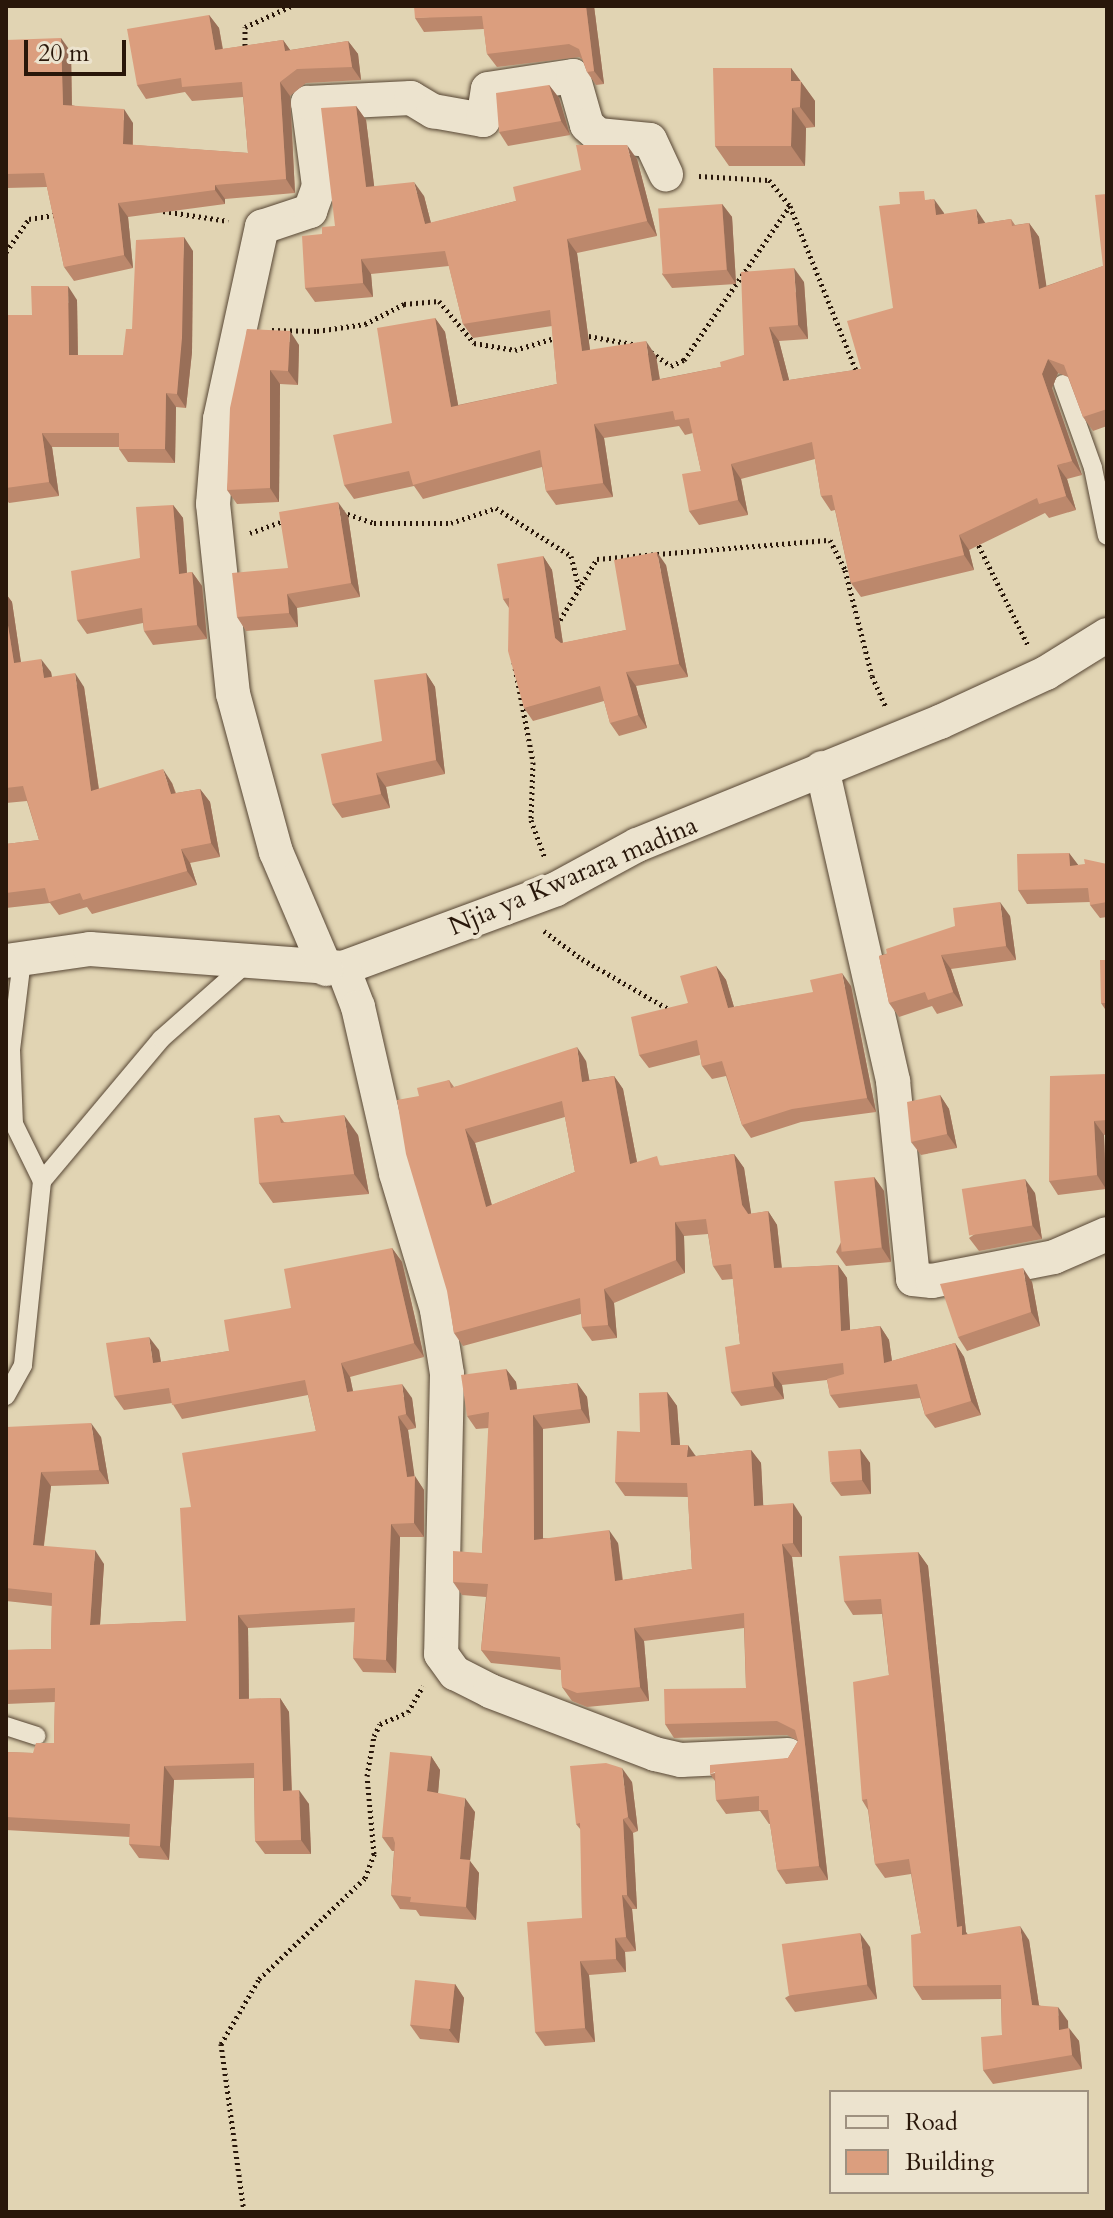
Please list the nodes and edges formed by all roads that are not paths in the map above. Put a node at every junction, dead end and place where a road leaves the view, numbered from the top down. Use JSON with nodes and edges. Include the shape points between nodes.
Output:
{"nodes":[{"id":1,"x":666,"y":174,"type":"road end"},
{"id":2,"x":1063,"y":384,"type":"edge"},
{"id":3,"x":1100,"y":468,"type":"edge"},
{"id":4,"x":1107,"y":536,"type":"edge"},
{"id":5,"x":1107,"y":635,"type":"edge"},
{"id":6,"x":822,"y":768,"type":"junction"},
{"id":7,"x":14,"y":960,"type":"edge"},
{"id":8,"x":248,"y":962,"type":"junction"},
{"id":9,"x":334,"y":968,"type":"junction"},
{"id":10,"x":42,"y":1181,"type":"junction"},
{"id":11,"x":1107,"y":1234,"type":"edge"},
{"id":12,"x":6,"y":1396,"type":"edge"},
{"id":13,"x":6,"y":1726,"type":"edge"},
{"id":14,"x":36,"y":1736,"type":"dead end"},
{"id":15,"x":788,"y":1755,"type":"edge"}],
"edges":[{"from":1,"to":9,"type":"street","via":[[650,140],[598,135],[587,125],[573,76],[488,89],[483,120],[433,111],[411,98],[308,103],[319,186],[310,211],[262,227],[220,419],[215,546],[233,694],[262,803]]},
{"from":2,"to":3,"type":"lane"},
{"from":3,"to":4,"type":"lane"},
{"from":5,"to":6,"type":"street","name":"Njia ya Kwarara madina","via":[[1046,673]]},
{"from":6,"to":9,"type":"street","name":"Njia ya Kwarara madina","via":[[637,845],[556,889]]},
{"from":6,"to":11,"type":"street","via":[[893,1081],[913,1279],[932,1281],[1054,1257]]},
{"from":7,"to":8,"type":"street","name":"Njia ya Kwarara madina","via":[[90,949]]},
{"from":7,"to":10,"type":"lane","via":[[14,1124]]},
{"from":8,"to":9,"type":"street","name":"Njia ya Kwarara madina"},
{"from":8,"to":10,"type":"lane","via":[[161,1039]]},
{"from":9,"to":15,"type":"street","via":[[358,1007],[396,1173],[437,1310],[447,1374],[441,1654],[455,1673],[490,1691],[655,1754],[681,1760]]},
{"from":10,"to":12,"type":"lane","via":[[23,1365]]},
{"from":13,"to":14,"type":"lane"}]}
